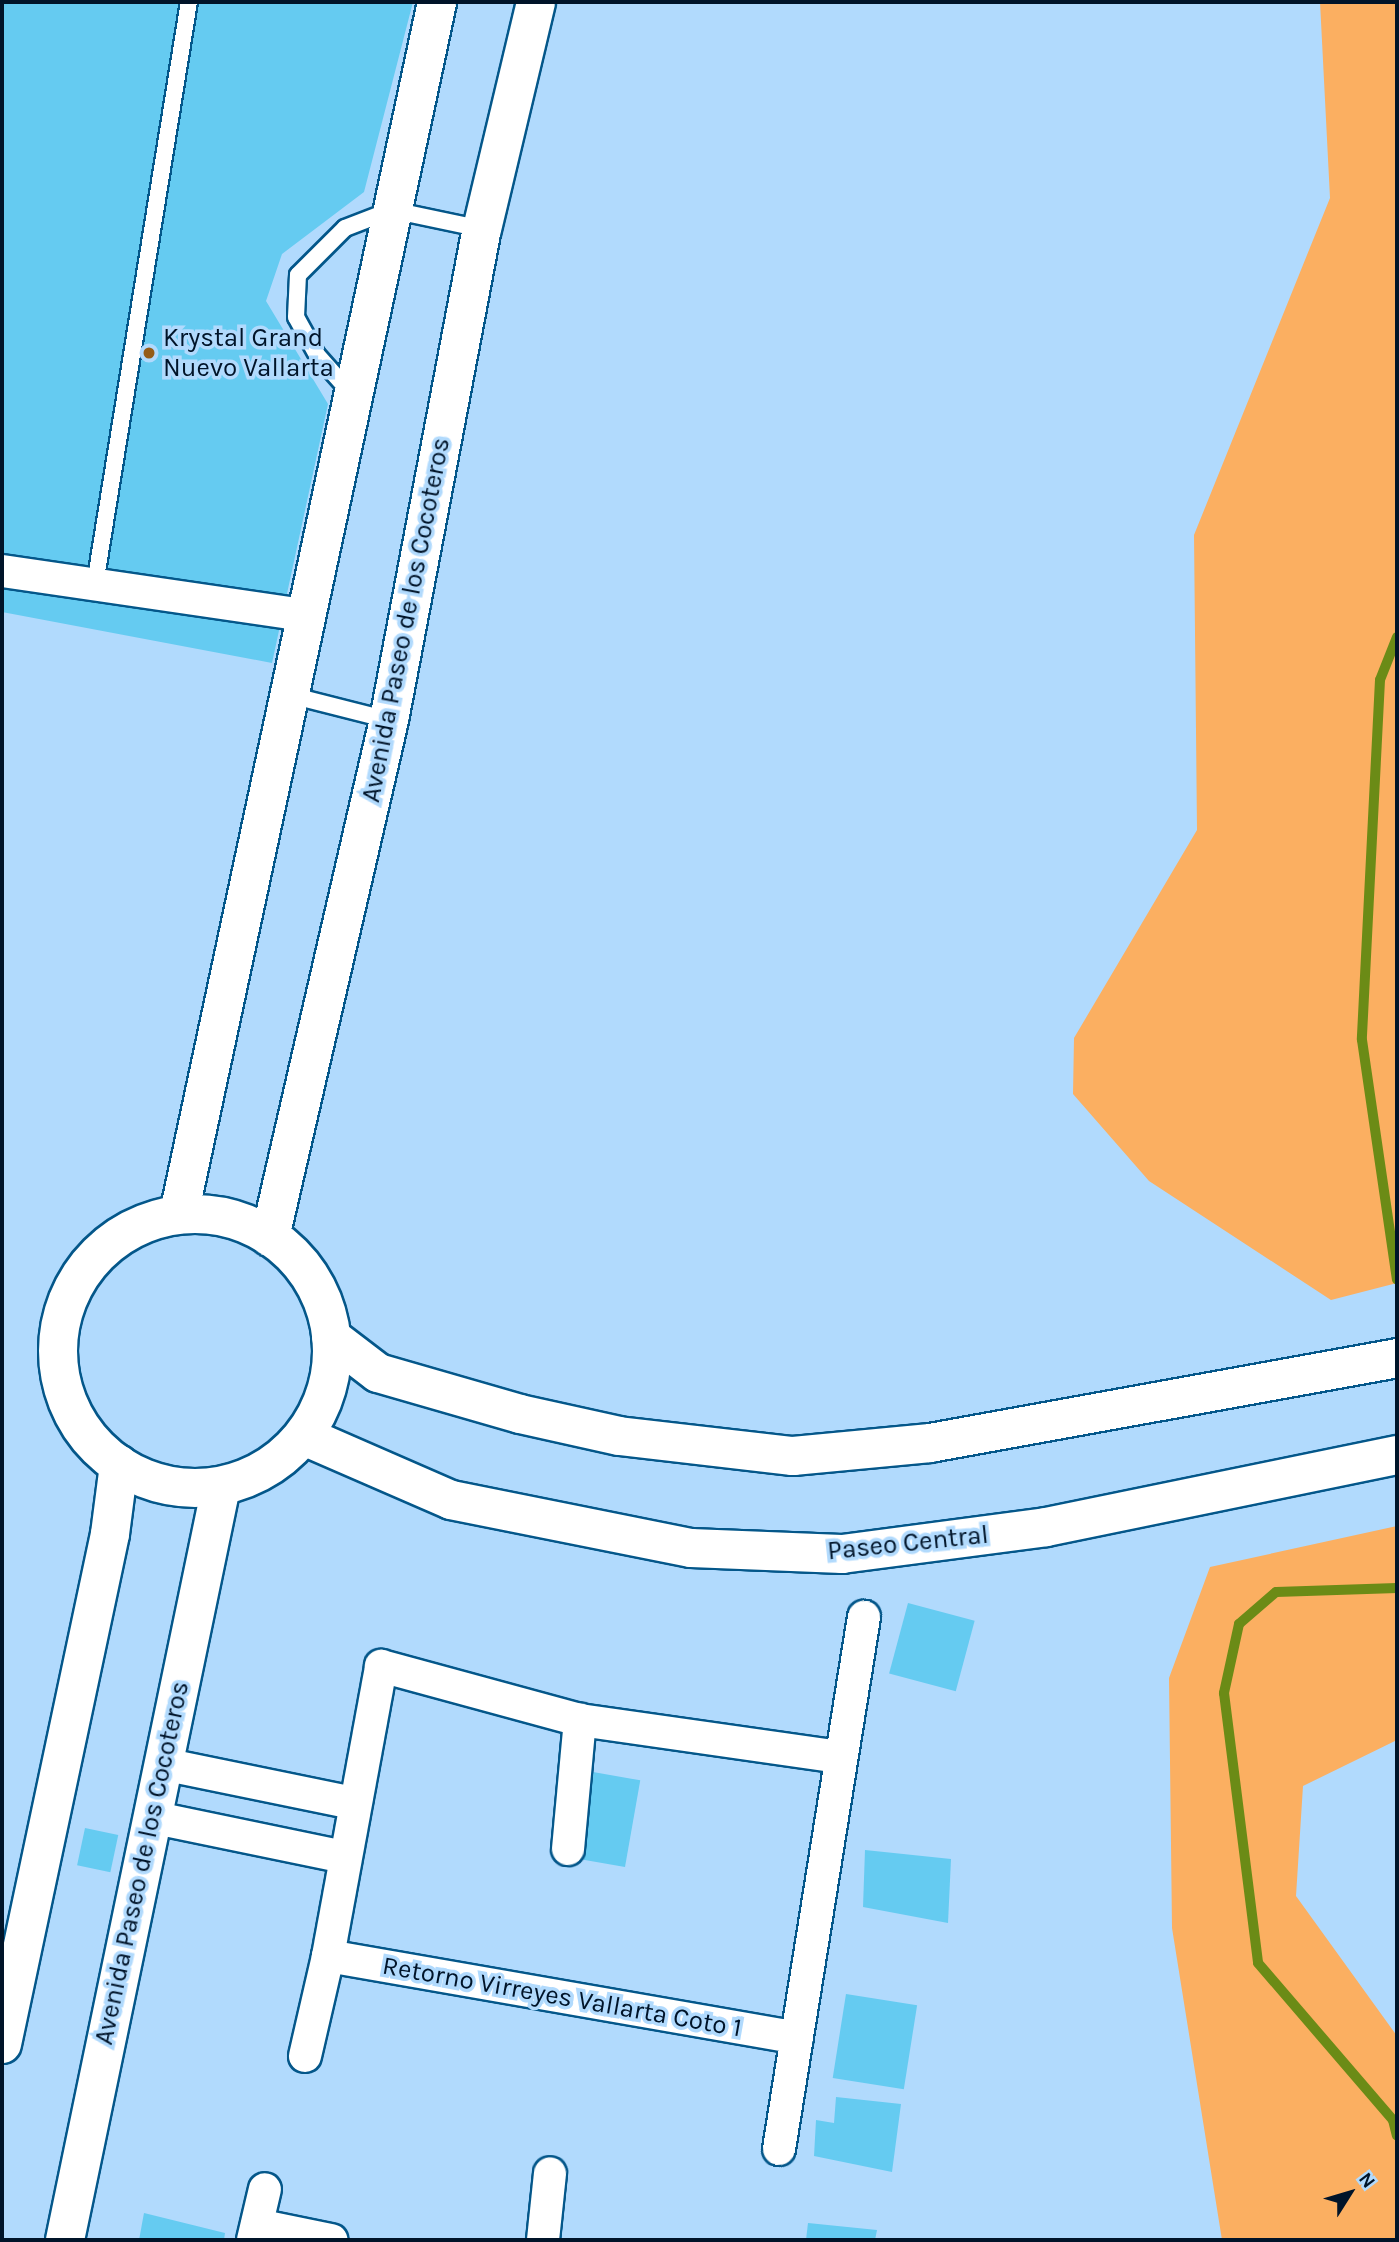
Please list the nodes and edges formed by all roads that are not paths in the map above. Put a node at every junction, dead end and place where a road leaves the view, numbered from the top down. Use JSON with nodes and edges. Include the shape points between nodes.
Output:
{"nodes":[{"id":1,"x":189,"y":2,"type":"edge"},
{"id":2,"x":438,"y":2,"type":"edge"},
{"id":3,"x":536,"y":2,"type":"edge"},
{"id":4,"x":392,"y":210,"type":"junction"},
{"id":5,"x":482,"y":229,"type":"junction"},
{"id":6,"x":353,"y":394,"type":"junction"},
{"id":7,"x":2,"y":571,"type":"edge"},
{"id":8,"x":95,"y":584,"type":"junction"},
{"id":9,"x":305,"y":615,"type":"junction"},
{"id":10,"x":288,"y":694,"type":"junction"},
{"id":11,"x":389,"y":720,"type":"junction"},
{"id":12,"x":179,"y":1214,"type":"junction"},
{"id":13,"x":270,"y":1237,"type":"junction"},
{"id":14,"x":331,"y":1337,"type":"junction"},
{"id":15,"x":1397,"y":1358,"type":"edge"},
{"id":16,"x":304,"y":1436,"type":"junction"},
{"id":17,"x":1397,"y":1455,"type":"edge"},
{"id":18,"x":119,"y":1465,"type":"junction"},
{"id":19,"x":221,"y":1487,"type":"junction"},
{"id":20,"x":864,"y":1617,"type":"dead end"},
{"id":21,"x":580,"y":1720,"type":"junction"},
{"id":22,"x":840,"y":1757,"type":"junction"},
{"id":23,"x":163,"y":1764,"type":"junction"},
{"id":24,"x":353,"y":1803,"type":"junction"},
{"id":25,"x":151,"y":1817,"type":"junction"},
{"id":26,"x":568,"y":1849,"type":"dead end"},
{"id":27,"x":345,"y":1857,"type":"junction"},
{"id":28,"x":328,"y":1956,"type":"junction"},
{"id":29,"x":797,"y":2038,"type":"junction"},
{"id":30,"x":2,"y":2045,"type":"edge"},
{"id":31,"x":305,"y":2056,"type":"dead end"},
{"id":32,"x":779,"y":2149,"type":"dead end"},
{"id":33,"x":550,"y":2173,"type":"dead end"},
{"id":34,"x":265,"y":2189,"type":"dead end"},
{"id":35,"x":255,"y":2233,"type":"edge"},
{"id":36,"x":65,"y":2240,"type":"edge"},
{"id":37,"x":331,"y":2240,"type":"edge"},
{"id":38,"x":543,"y":2240,"type":"edge"}],
"edges":[{"from":1,"to":8,"type":"lane"},
{"from":2,"to":4,"type":"main road"},
{"from":3,"to":5,"type":"main road","name":"Avenida Paseo de los Cocoteros"},
{"from":4,"to":5,"type":"lane"},
{"from":4,"to":6,"type":"main road"},
{"from":4,"to":6,"type":"lane","via":[[345,228],[298,275],[296,317],[317,355]]},
{"from":5,"to":11,"type":"main road","name":"Avenida Paseo de los Cocoteros"},
{"from":6,"to":9,"type":"main road"},
{"from":7,"to":8,"type":"street"},
{"from":8,"to":9,"type":"street"},
{"from":9,"to":10,"type":"main road"},
{"from":10,"to":11,"type":"lane"},
{"from":10,"to":12,"type":"main road"},
{"from":11,"to":13,"type":"main road","name":"Avenida Paseo de los Cocoteros"},
{"from":12,"to":13,"type":"main road","via":[[226,1217]]},
{"from":12,"to":18,"type":"main road","via":[[130,1229],[90,1261],[69,1293],[59,1329],[58,1368],[68,1405],[88,1438]]},
{"from":13,"to":14,"type":"main road","via":[[300,1263],[321,1298]]},
{"from":14,"to":15,"type":"main road","via":[[378,1373],[520,1414],[619,1437],[793,1456],[930,1443]]},
{"from":14,"to":16,"type":"main road","via":[[331,1372],[321,1406]]},
{"from":16,"to":17,"type":"main road","name":"Paseo Central","via":[[451,1500],[691,1548],[842,1554],[1046,1527]]},
{"from":16,"to":19,"type":"main road","via":[[281,1459],[252,1477]]},
{"from":18,"to":19,"type":"main road","via":[[166,1486]]},
{"from":18,"to":30,"type":"main road","via":[[110,1534]]},
{"from":19,"to":23,"type":"main road","name":"Avenida Paseo de los Cocoteros"},
{"from":20,"to":22,"type":"street"},
{"from":21,"to":22,"type":"street"},
{"from":21,"to":24,"type":"street","via":[[381,1666]]},
{"from":21,"to":26,"type":"street"},
{"from":22,"to":29,"type":"street"},
{"from":23,"to":24,"type":"street"},
{"from":23,"to":25,"type":"main road","name":"Avenida Paseo de los Cocoteros"},
{"from":24,"to":27,"type":"street"},
{"from":25,"to":27,"type":"street"},
{"from":25,"to":36,"type":"main road","name":"Avenida Paseo de los Cocoteros"},
{"from":27,"to":28,"type":"street"},
{"from":28,"to":29,"type":"street","name":"Retorno Virreyes Vallarta Coto 1"},
{"from":28,"to":31,"type":"street"},
{"from":29,"to":32,"type":"street"},
{"from":33,"to":38,"type":"street"},
{"from":34,"to":35,"type":"street"},
{"from":35,"to":37,"type":"street"}]}
